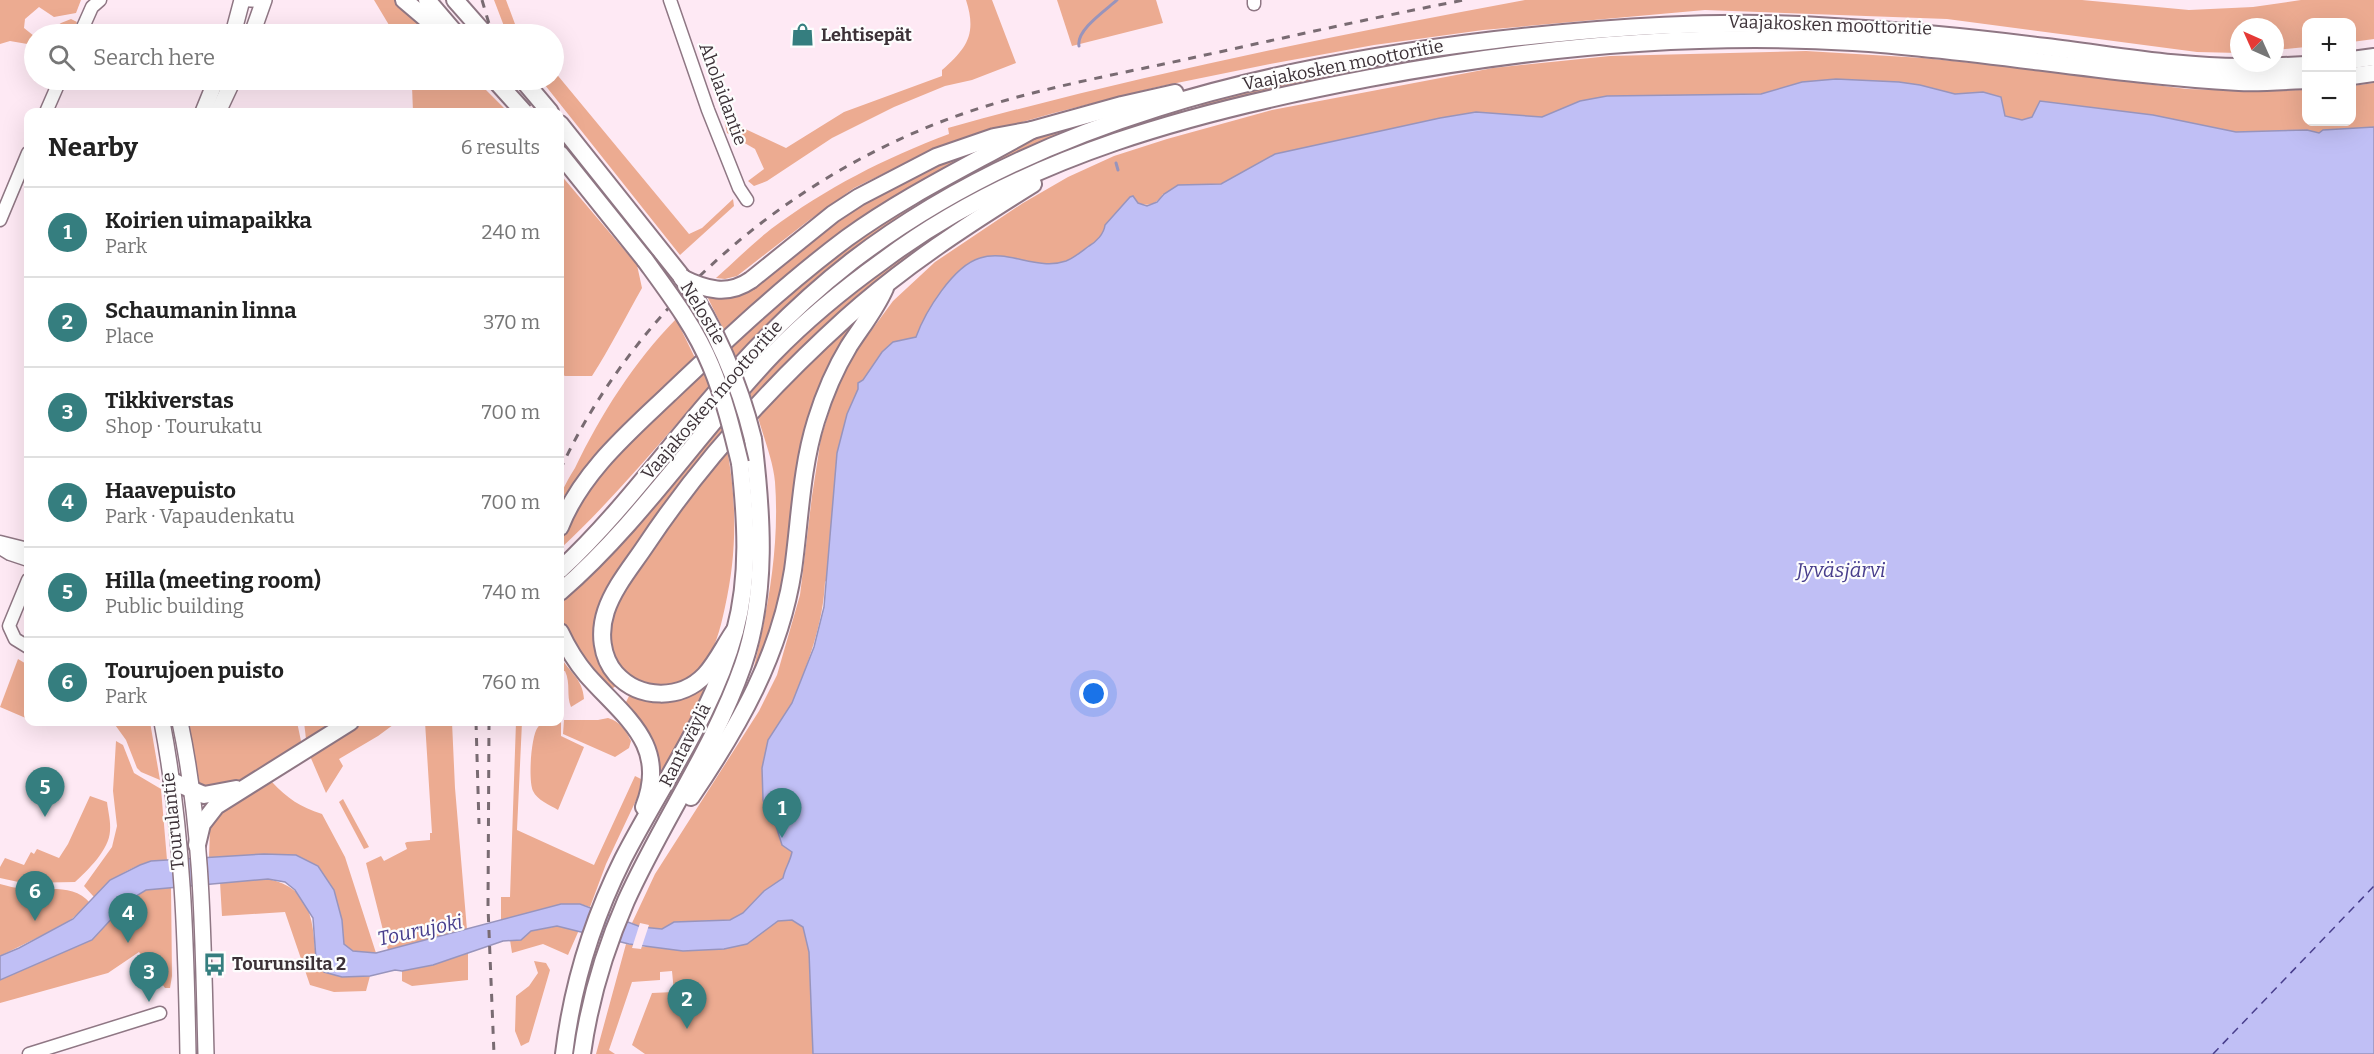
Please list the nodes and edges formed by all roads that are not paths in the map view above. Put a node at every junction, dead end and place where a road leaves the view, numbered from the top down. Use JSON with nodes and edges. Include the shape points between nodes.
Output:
{"nodes":[{"id":1,"x":241,"y":0,"type":"edge"},
{"id":2,"x":262,"y":0,"type":"edge"},
{"id":3,"x":404,"y":0,"type":"edge"},
{"id":4,"x":427,"y":0,"type":"edge"},
{"id":5,"x":455,"y":0,"type":"edge"},
{"id":6,"x":468,"y":0,"type":"edge"},
{"id":7,"x":670,"y":0,"type":"edge"},
{"id":8,"x":94,"y":2,"type":"edge"},
{"id":9,"x":84,"y":24,"type":"edge"},
{"id":10,"x":235,"y":24,"type":"edge"},
{"id":11,"x":255,"y":24,"type":"edge"},
{"id":12,"x":432,"y":24,"type":"edge"},
{"id":13,"x":447,"y":24,"type":"edge"},
{"id":14,"x":475,"y":24,"type":"edge"},
{"id":15,"x":479,"y":24,"type":"edge"},
{"id":16,"x":2374,"y":57,"type":"edge"},
{"id":17,"x":2356,"y":59,"type":"edge"},
{"id":18,"x":2302,"y":65,"type":"edge"},
{"id":19,"x":2374,"y":73,"type":"edge"},
{"id":20,"x":2356,"y":75,"type":"edge"},
{"id":21,"x":2302,"y":80,"type":"edge"},
{"id":22,"x":1244,"y":83,"type":"junction"},
{"id":23,"x":56,"y":90,"type":"edge"},
{"id":24,"x":212,"y":90,"type":"edge"},
{"id":25,"x":228,"y":90,"type":"edge"},
{"id":26,"x":504,"y":90,"type":"edge"},
{"id":27,"x":531,"y":90,"type":"edge"},
{"id":28,"x":545,"y":106,"type":"edge"},
{"id":29,"x":48,"y":108,"type":"edge"},
{"id":30,"x":205,"y":108,"type":"edge"},
{"id":31,"x":220,"y":108,"type":"edge"},
{"id":32,"x":520,"y":108,"type":"edge"},
{"id":33,"x":564,"y":129,"type":"edge"},
{"id":34,"x":1032,"y":130,"type":"junction"},
{"id":35,"x":1071,"y":158,"type":"junction"},
{"id":36,"x":564,"y":159,"type":"edge"},
{"id":37,"x":24,"y":163,"type":"edge"},
{"id":38,"x":747,"y":200,"type":"dead end"},
{"id":39,"x":0,"y":220,"type":"edge"},
{"id":40,"x":682,"y":277,"type":"junction"},
{"id":41,"x":887,"y":285,"type":"junction"},
{"id":42,"x":753,"y":440,"type":"joint"},
{"id":43,"x":564,"y":519,"type":"edge"},
{"id":44,"x":0,"y":542,"type":"edge"},
{"id":45,"x":0,"y":548,"type":"edge"},
{"id":46,"x":24,"y":548,"type":"edge"},
{"id":47,"x":24,"y":559,"type":"edge"},
{"id":48,"x":564,"y":566,"type":"edge"},
{"id":49,"x":564,"y":588,"type":"edge"},
{"id":50,"x":24,"y":590,"type":"edge"},
{"id":51,"x":735,"y":630,"type":"junction"},
{"id":52,"x":564,"y":639,"type":"edge"},
{"id":53,"x":24,"y":645,"type":"edge"},
{"id":54,"x":163,"y":726,"type":"edge"},
{"id":55,"x":181,"y":726,"type":"edge"},
{"id":56,"x":344,"y":726,"type":"edge"},
{"id":57,"x":172,"y":781,"type":"junction"},
{"id":58,"x":243,"y":788,"type":"junction"},
{"id":59,"x":191,"y":790,"type":"junction"},
{"id":60,"x":198,"y":824,"type":"junction"},
{"id":61,"x":197,"y":845,"type":"joint"},
{"id":62,"x":624,"y":858,"type":"junction"},
{"id":63,"x":639,"y":875,"type":"junction"},
{"id":64,"x":160,"y":1013,"type":"dead end"},
{"id":65,"x":29,"y":1054,"type":"edge"},
{"id":66,"x":188,"y":1054,"type":"edge"},
{"id":67,"x":206,"y":1054,"type":"edge"},
{"id":68,"x":564,"y":1054,"type":"edge"},
{"id":69,"x":582,"y":1054,"type":"edge"}],
"edges":[{"from":1,"to":2,"type":"street"},
{"from":1,"to":10,"type":"main road"},
{"from":2,"to":11,"type":"main road"},
{"from":3,"to":12,"type":"highway"},
{"from":4,"to":13,"type":"highway"},
{"from":5,"to":14,"type":"highway"},
{"from":6,"to":15,"type":"highway"},
{"from":7,"to":38,"type":"street","name":"Aholaidantie","via":[[708,110]]},
{"from":8,"to":9,"type":"street"},
{"from":16,"to":17,"type":"highway"},
{"from":18,"to":22,"type":"highway","name":"Vaajakosken moottoritie","via":[[2245,68],[1951,36],[1830,27],[1706,24],[1450,46]]},
{"from":19,"to":20,"type":"highway"},
{"from":21,"to":35,"type":"highway","name":"Vaajakosken moottoritie","via":[[2244,82],[2171,77],[1952,50],[1850,42],[1762,39],[1591,47],[1436,65],[1319,87],[1200,116]]},
{"from":22,"to":34,"type":"highway","via":[[1122,105]]},
{"from":22,"to":48,"type":"highway","name":"Vaajakosken moottoritie","via":[[1126,118],[1043,149],[955,192],[882,239],[804,301],[760,343]]},
{"from":23,"to":29,"type":"street"},
{"from":24,"to":30,"type":"main road"},
{"from":25,"to":31,"type":"main road"},
{"from":26,"to":32,"type":"highway","bridge":true},
{"from":27,"to":28,"type":"highway"},
{"from":33,"to":40,"type":"highway","name":"Nelostie"},
{"from":34,"to":40,"type":"highway","bridge":true,"via":[[965,146],[902,174],[833,214],[736,289],[720,291]]},
{"from":34,"to":43,"type":"highway","via":[[891,209],[789,284],[608,454],[583,483]]},
{"from":35,"to":41,"type":"highway","via":[[970,222]]},
{"from":35,"to":49,"type":"highway","name":"Vaajakosken moottoritie","via":[[938,222],[835,298],[772,355],[653,496]]},
{"from":36,"to":51,"type":"highway","name":"Nelostie","bridge":true,"via":[[673,298],[711,365],[740,464],[746,519]]},
{"from":37,"to":39,"type":"street"},
{"from":40,"to":42,"type":"highway","name":"Nelostie","bridge":true,"via":[[724,353]]},
{"from":41,"to":51,"type":"highway","via":[[846,318],[771,391],[694,479],[618,586],[605,613],[602,642],[608,663],[626,684],[650,694],[667,694],[695,683],[705,674]]},
{"from":41,"to":63,"type":"highway","via":[[838,366],[816,422],[804,478],[793,571],[769,662],[712,766]]},
{"from":42,"to":63,"type":"highway","name":"Rantaväylä","via":[[762,535],[759,582],[744,663],[719,725]]},
{"from":44,"to":46,"type":"street"},
{"from":45,"to":47,"type":"street"},
{"from":50,"to":53,"type":"street","via":[[9,626],[15,639]]},
{"from":51,"to":62,"type":"highway","name":"Rantaväylä","via":[[701,721]]},
{"from":52,"to":62,"type":"highway","via":[[587,675],[630,720],[650,760],[650,791]]},
{"from":54,"to":57,"type":"main road","name":"Tourulantie"},
{"from":55,"to":59,"type":"main road","name":"Tourulantie"},
{"from":56,"to":58,"type":"highway"},
{"from":57,"to":59,"type":"highway"},
{"from":57,"to":66,"type":"main road","name":"Tourulantie","via":[[185,916]]},
{"from":58,"to":59,"type":"highway","via":[[204,795]]},
{"from":58,"to":60,"type":"highway"},
{"from":59,"to":60,"type":"main road","name":"Tourulantie"},
{"from":60,"to":61,"type":"highway"},
{"from":61,"to":67,"type":"main road","name":"Tourulantie"},
{"from":62,"to":68,"type":"highway","name":"Rantaväylä","via":[[588,946]]},
{"from":63,"to":69,"type":"highway","name":"Rantaväylä","via":[[606,954]]},
{"from":64,"to":65,"type":"street"}]}
